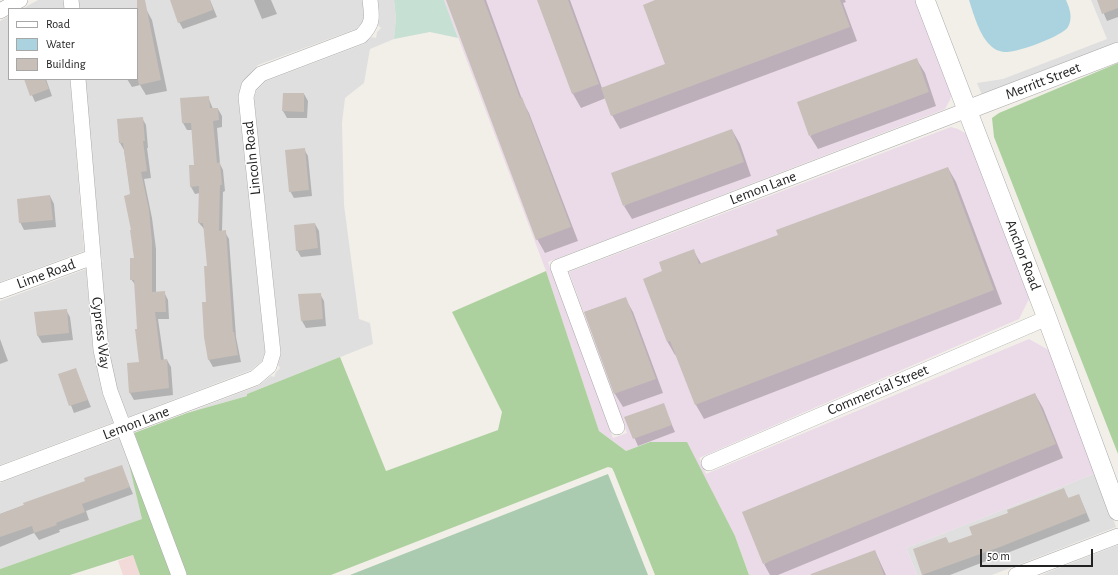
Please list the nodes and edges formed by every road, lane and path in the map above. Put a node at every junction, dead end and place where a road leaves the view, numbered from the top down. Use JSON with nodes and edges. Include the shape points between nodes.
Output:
{"nodes":[{"id":1,"x":20,"y":0,"type":"edge"},
{"id":2,"x":370,"y":0,"type":"edge"},
{"id":3,"x":925,"y":0,"type":"edge"},
{"id":4,"x":0,"y":11,"type":"edge"},
{"id":5,"x":1118,"y":52,"type":"edge"},
{"id":6,"x":78,"y":80,"type":"edge"},
{"id":7,"x":967,"y":110,"type":"junction"},
{"id":8,"x":93,"y":257,"type":"junction"},
{"id":9,"x":0,"y":292,"type":"edge"},
{"id":10,"x":1047,"y":318,"type":"junction"},
{"id":11,"x":269,"y":366,"type":"joint"},
{"id":12,"x":124,"y":427,"type":"junction"},
{"id":13,"x":617,"y":427,"type":"dead end"},
{"id":14,"x":710,"y":463,"type":"dead end"},
{"id":15,"x":0,"y":474,"type":"edge"},
{"id":16,"x":1118,"y":510,"type":"edge"},
{"id":17,"x":1118,"y":536,"type":"edge"},
{"id":18,"x":179,"y":575,"type":"edge"},
{"id":19,"x":1016,"y":575,"type":"edge"}],
"edges":[{"from":1,"to":4,"type":"street"},
{"from":2,"to":11,"type":"street","name":"Lincoln Road","via":[[370,27],[361,36],[261,74],[249,86],[246,97],[273,353]]},
{"from":3,"to":7,"type":"street","name":"Anchor Road"},
{"from":5,"to":7,"type":"street","name":"Merritt Street"},
{"from":6,"to":8,"type":"street","name":"Cypress Way"},
{"from":7,"to":10,"type":"street","name":"Anchor Road"},
{"from":7,"to":13,"type":"street","name":"Lemon Lane","via":[[558,267]]},
{"from":8,"to":9,"type":"street","name":"Lime Road"},
{"from":8,"to":12,"type":"street","name":"Cypress Way","via":[[101,350],[110,391]]},
{"from":10,"to":14,"type":"street","name":"Commercial Street"},
{"from":10,"to":16,"type":"street","name":"Anchor Road"},
{"from":11,"to":12,"type":"street","name":"Lemon Lane","via":[[255,378]]},
{"from":12,"to":15,"type":"street","name":"Lemon Lane"},
{"from":12,"to":18,"type":"street","name":"Cypress Way"},
{"from":17,"to":19,"type":"street"}]}
